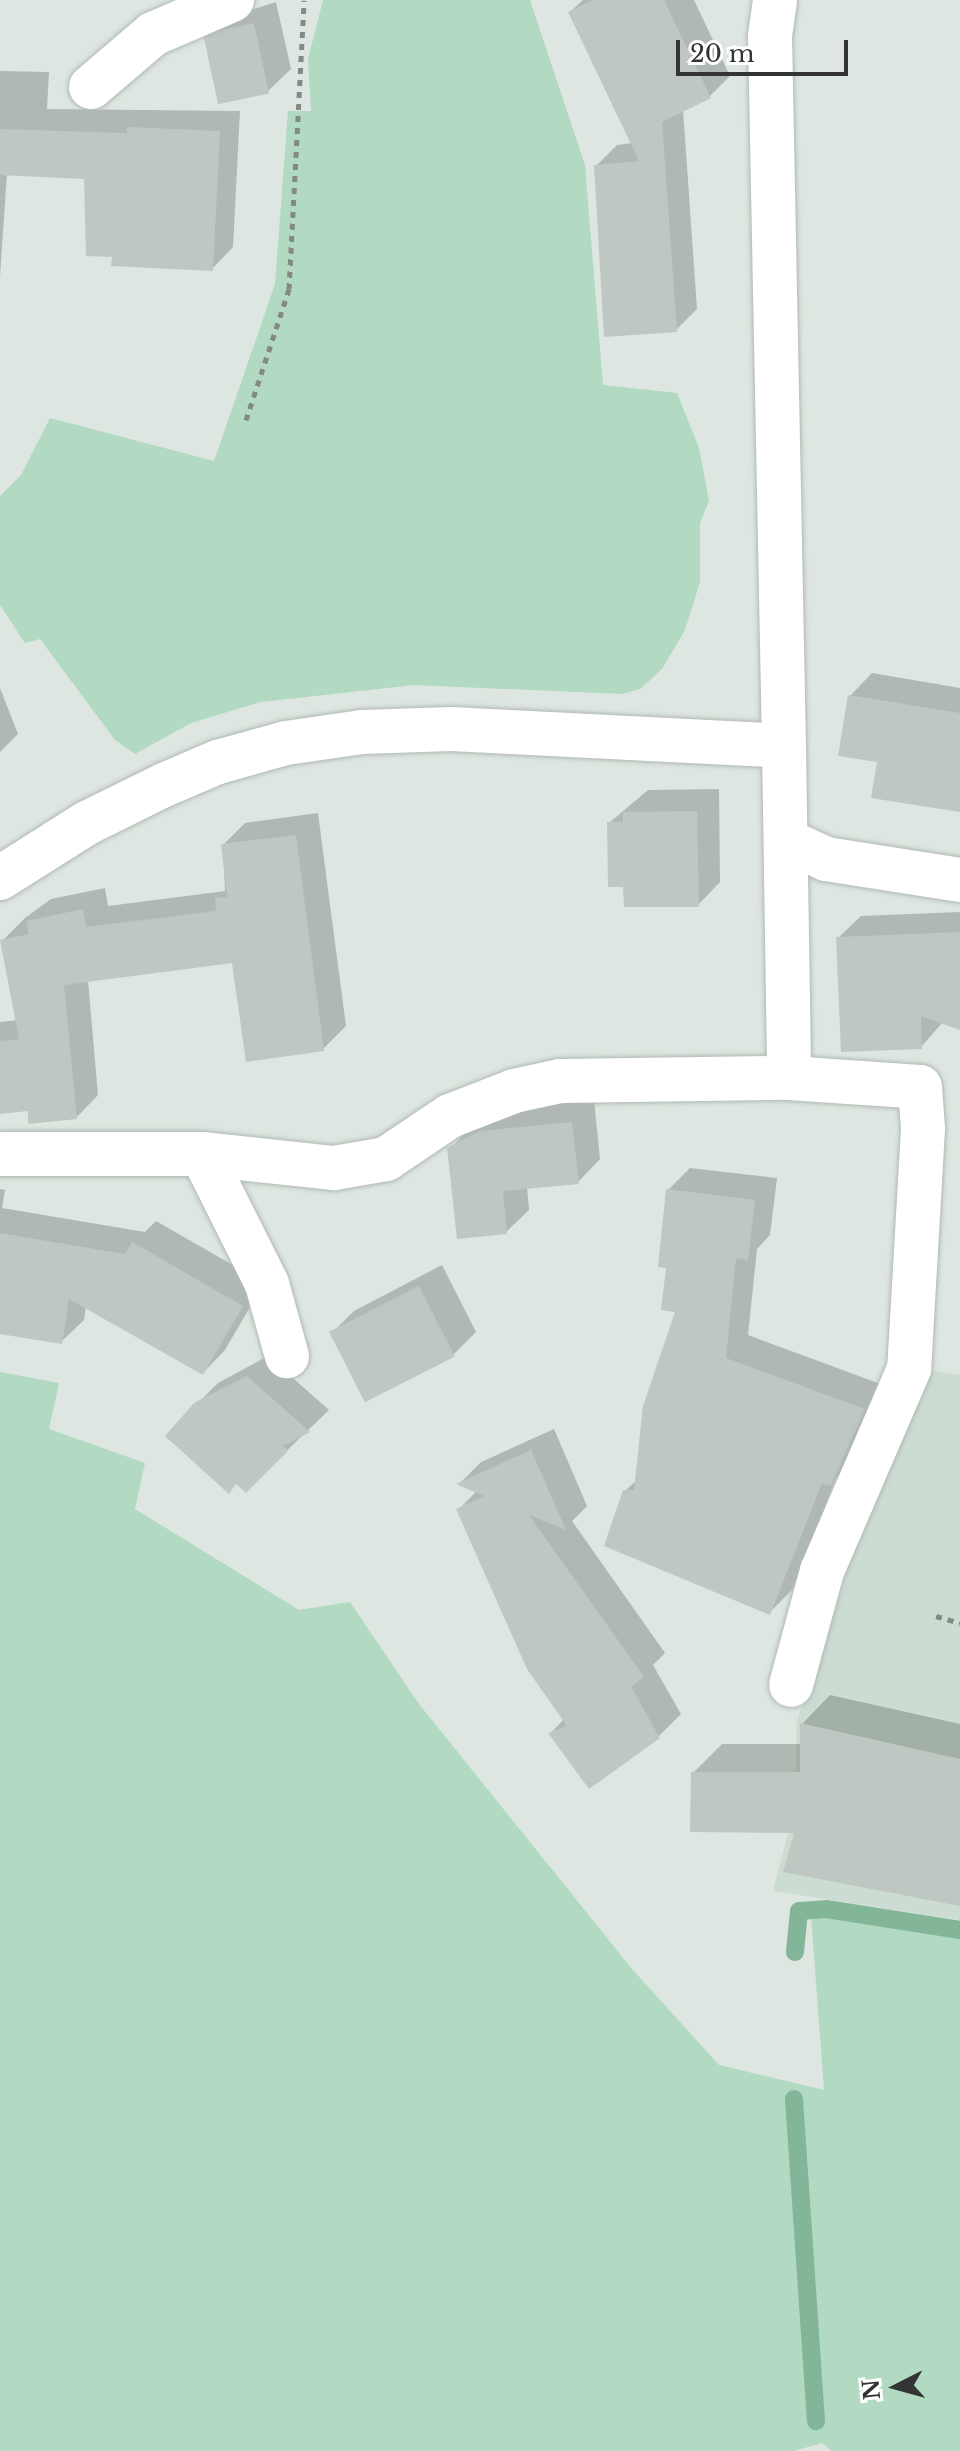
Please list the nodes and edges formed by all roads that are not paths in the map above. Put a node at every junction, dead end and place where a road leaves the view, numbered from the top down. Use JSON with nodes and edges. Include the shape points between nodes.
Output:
{"nodes":[{"id":1,"x":232,"y":0,"type":"edge"},
{"id":2,"x":775,"y":0,"type":"edge"},
{"id":3,"x":91,"y":87,"type":"dead end"},
{"id":4,"x":784,"y":746,"type":"junction"},
{"id":5,"x":787,"y":841,"type":"junction"},
{"id":6,"x":0,"y":878,"type":"edge"},
{"id":7,"x":960,"y":880,"type":"edge"},
{"id":8,"x":789,"y":1078,"type":"junction"},
{"id":9,"x":0,"y":1154,"type":"edge"},
{"id":10,"x":202,"y":1154,"type":"junction"},
{"id":11,"x":287,"y":1356,"type":"dead end"},
{"id":12,"x":791,"y":1685,"type":"dead end"}],
"edges":[{"from":1,"to":3,"type":"street","via":[[153,34]]},
{"from":2,"to":4,"type":"street","via":[[770,36]]},
{"from":4,"to":5,"type":"street"},
{"from":4,"to":6,"type":"street","via":[[451,729],[362,732],[286,743],[218,762],[164,785],[87,823]]},
{"from":5,"to":7,"type":"street","via":[[826,859]]},
{"from":5,"to":8,"type":"street"},
{"from":8,"to":10,"type":"street","via":[[560,1081],[514,1091],[450,1116],[386,1159],[334,1168]]},
{"from":8,"to":12,"type":"street","via":[[920,1087],[923,1129],[909,1369],[822,1571]]},
{"from":9,"to":10,"type":"street"},
{"from":10,"to":11,"type":"street","via":[[254,1254]]}]}
